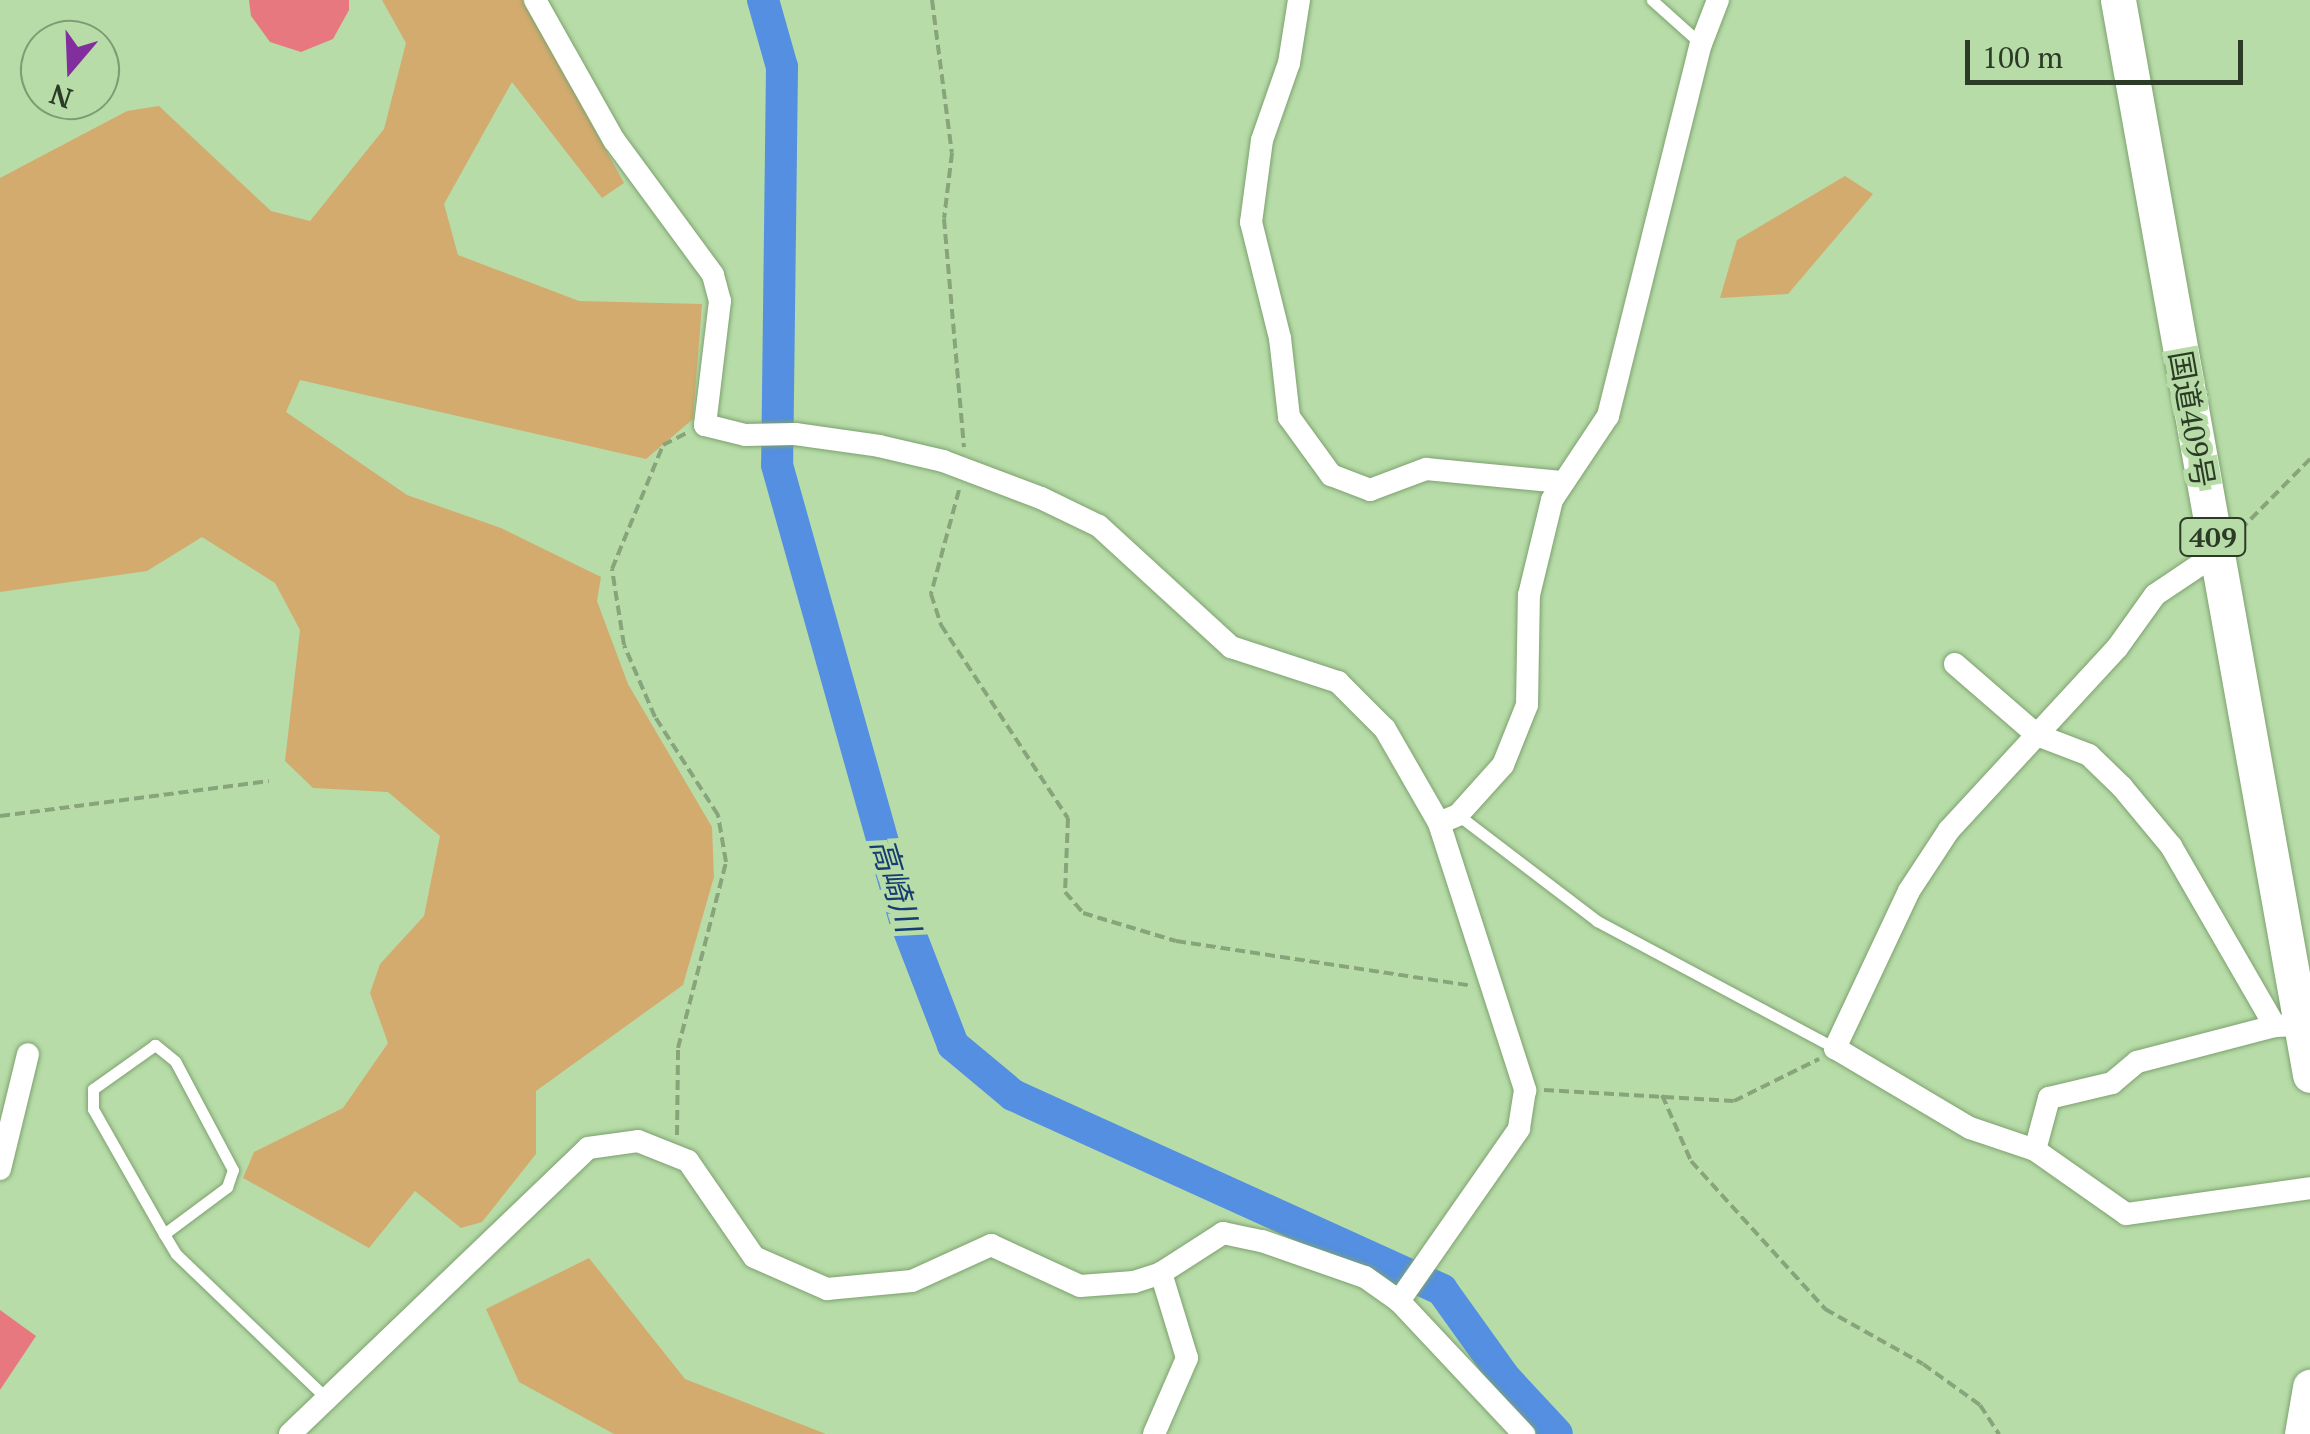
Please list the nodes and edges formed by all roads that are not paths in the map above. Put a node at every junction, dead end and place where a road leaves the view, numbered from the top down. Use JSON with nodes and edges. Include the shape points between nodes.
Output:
{"nodes":[{"id":1,"x":535,"y":0,"type":"edge"},
{"id":2,"x":1299,"y":0,"type":"edge"},
{"id":3,"x":1652,"y":0,"type":"edge"},
{"id":4,"x":1718,"y":0,"type":"edge"},
{"id":5,"x":2118,"y":0,"type":"edge"},
{"id":6,"x":1701,"y":44,"type":"junction"},
{"id":7,"x":1561,"y":482,"type":"junction"},
{"id":8,"x":2216,"y":554,"type":"junction"},
{"id":9,"x":1955,"y":664,"type":"dead end"},
{"id":10,"x":2037,"y":735,"type":"junction"},
{"id":11,"x":1448,"y":819,"type":"junction"},
{"id":12,"x":2287,"y":1025,"type":"junction"},
{"id":13,"x":1835,"y":1048,"type":"junction"},
{"id":14,"x":28,"y":1054,"type":"dead end"},
{"id":15,"x":2310,"y":1074,"type":"edge"},
{"id":16,"x":2035,"y":1150,"type":"junction"},
{"id":17,"x":0,"y":1169,"type":"edge"},
{"id":18,"x":2310,"y":1188,"type":"edge"},
{"id":19,"x":164,"y":1234,"type":"junction"},
{"id":20,"x":1161,"y":1273,"type":"junction"},
{"id":21,"x":1399,"y":1301,"type":"junction"},
{"id":22,"x":2310,"y":1387,"type":"edge"},
{"id":23,"x":326,"y":1398,"type":"junction"},
{"id":24,"x":290,"y":1434,"type":"edge"},
{"id":25,"x":1154,"y":1434,"type":"edge"},
{"id":26,"x":1524,"y":1434,"type":"edge"},
{"id":27,"x":2302,"y":1434,"type":"edge"}],
"edges":[{"from":1,"to":11,"type":"street","via":[[614,140],[713,275],[720,301],[705,425],[745,436],[795,434],[878,446],[966,470],[1099,526],[1231,647],[1338,682],[1385,728]]},
{"from":2,"to":7,"type":"street","via":[[1289,63],[1262,140],[1251,222],[1280,338],[1289,417],[1330,475],[1370,490],[1426,469]]},
{"from":3,"to":6,"type":"lane"},
{"from":4,"to":6,"type":"street"},
{"from":5,"to":8,"type":"highway","name":"国道409号","number":"409"},
{"from":6,"to":7,"type":"street","via":[[1608,416]]},
{"from":7,"to":11,"type":"street","via":[[1529,595],[1527,705],[1503,765]]},
{"from":8,"to":10,"type":"street","via":[[2155,595]]},
{"from":8,"to":12,"type":"highway","name":"国道409号","number":"409"},
{"from":9,"to":10,"type":"street"},
{"from":10,"to":12,"type":"street","via":[[2088,754],[2171,846]]},
{"from":10,"to":13,"type":"street","via":[[1929,860]]},
{"from":11,"to":13,"type":"lane","via":[[1597,921]]},
{"from":11,"to":21,"type":"street","via":[[1487,988],[1525,1090],[1518,1129]]},
{"from":12,"to":15,"type":"highway","name":"国道409号","number":"409"},
{"from":12,"to":16,"type":"street","via":[[2137,1062],[2112,1084],[2048,1098]]},
{"from":13,"to":16,"type":"street","via":[[1970,1128]]},
{"from":14,"to":17,"type":"street"},
{"from":16,"to":18,"type":"street","via":[[2126,1214]]},
{"from":19,"to":19,"type":"lane","via":[[94,1109],[92,1089],[155,1045],[175,1062],[233,1170],[227,1187]]},
{"from":19,"to":23,"type":"lane","via":[[176,1254]]},
{"from":20,"to":21,"type":"street","via":[[1224,1233],[1365,1277]]},
{"from":20,"to":23,"type":"street","via":[[1080,1286],[991,1245],[912,1281],[827,1289],[740,1245],[716,1198],[677,1152],[638,1140],[588,1148]]},
{"from":20,"to":25,"type":"street","via":[[1187,1358]]},
{"from":21,"to":26,"type":"street"},
{"from":22,"to":27,"type":"highway"},
{"from":23,"to":24,"type":"street"}]}
